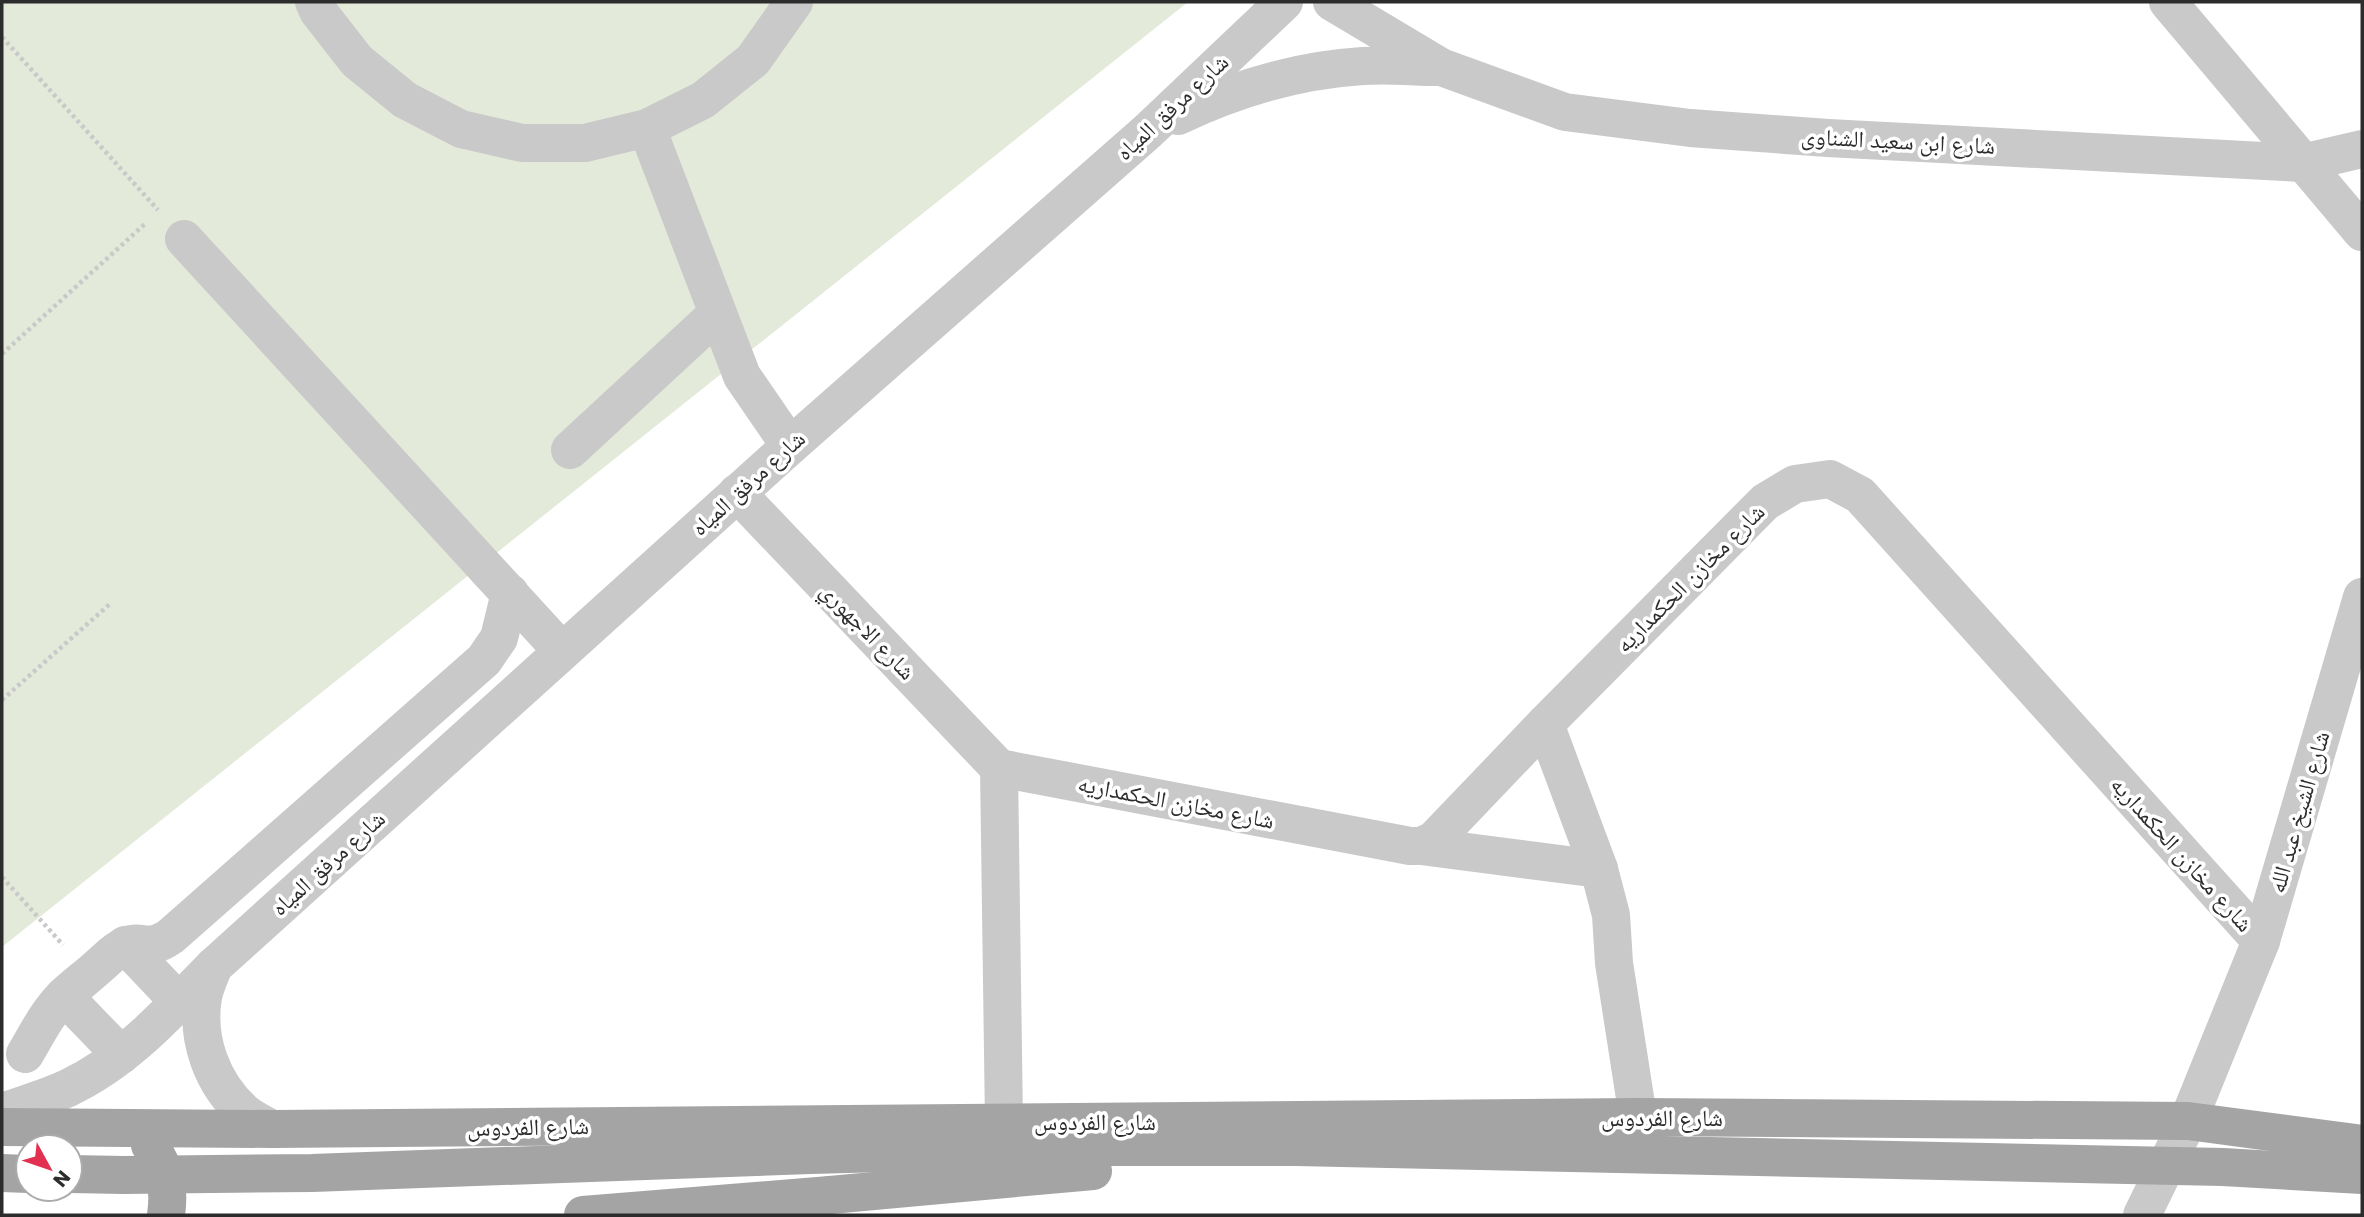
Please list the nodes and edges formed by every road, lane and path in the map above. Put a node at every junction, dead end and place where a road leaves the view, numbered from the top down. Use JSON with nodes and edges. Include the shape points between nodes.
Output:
{"nodes":[{"id":1,"x":314,"y":2,"type":"edge"},
{"id":2,"x":794,"y":2,"type":"edge"},
{"id":3,"x":1284,"y":2,"type":"edge"},
{"id":4,"x":1332,"y":2,"type":"edge"},
{"id":5,"x":2168,"y":2,"type":"edge"},
{"id":6,"x":2,"y":37,"type":"edge"},
{"id":7,"x":1441,"y":67,"type":"junction"},
{"id":8,"x":647,"y":128,"type":"junction"},
{"id":9,"x":1148,"y":131,"type":"junction"},
{"id":10,"x":2362,"y":149,"type":"edge"},
{"id":11,"x":2302,"y":163,"type":"junction"},
{"id":12,"x":2362,"y":232,"type":"edge"},
{"id":13,"x":184,"y":239,"type":"dead end"},
{"id":14,"x":717,"y":314,"type":"junction"},
{"id":15,"x":2,"y":354,"type":"edge"},
{"id":16,"x":790,"y":446,"type":"junction"},
{"id":17,"x":570,"y":450,"type":"dead end"},
{"id":18,"x":737,"y":493,"type":"junction"},
{"id":19,"x":510,"y":593,"type":"junction"},
{"id":20,"x":2362,"y":597,"type":"edge"},
{"id":21,"x":111,"y":603,"type":"dead end"},
{"id":22,"x":562,"y":651,"type":"junction"},
{"id":23,"x":2,"y":700,"type":"edge"},
{"id":24,"x":1545,"y":724,"type":"junction"},
{"id":25,"x":999,"y":768,"type":"junction"},
{"id":26,"x":1421,"y":846,"type":"junction"},
{"id":27,"x":1599,"y":869,"type":"junction"},
{"id":28,"x":2,"y":877,"type":"edge"},
{"id":29,"x":2261,"y":942,"type":"junction"},
{"id":30,"x":125,"y":945,"type":"junction"},
{"id":31,"x":214,"y":966,"type":"junction"},
{"id":32,"x":77,"y":985,"type":"junction"},
{"id":33,"x":178,"y":1002,"type":"junction"},
{"id":34,"x":25,"y":1054,"type":"dead end"},
{"id":35,"x":121,"y":1055,"type":"junction"},
{"id":36,"x":2,"y":1112,"type":"edge"},
{"id":37,"x":1637,"y":1117,"type":"junction"},
{"id":38,"x":2188,"y":1121,"type":"junction"},
{"id":39,"x":1004,"y":1123,"type":"junction"},
{"id":40,"x":2,"y":1127,"type":"edge"},
{"id":41,"x":133,"y":1128,"type":"junction"},
{"id":42,"x":272,"y":1129,"type":"junction"},
{"id":43,"x":2362,"y":1144,"type":"edge"},
{"id":44,"x":84,"y":1174,"type":"edge"},
{"id":45,"x":2362,"y":1175,"type":"edge"},
{"id":46,"x":2362,"y":1192,"type":"edge"},
{"id":47,"x":166,"y":1215,"type":"edge"},
{"id":48,"x":583,"y":1215,"type":"edge"},
{"id":49,"x":2142,"y":1215,"type":"edge"}],
"edges":[{"from":1,"to":8,"type":"street","via":[[357,61],[405,100],[461,129],[522,143],[585,143]]},
{"from":2,"to":8,"type":"street","via":[[752,60],[703,100]]},
{"from":3,"to":9,"type":"street","name":"شارع مرفق المياه"},
{"from":4,"to":7,"type":"street","name":"شارع ابن سعيد الشناوى"},
{"from":5,"to":11,"type":"street"},
{"from":6,"to":15,"type":"path","via":[[159,211]]},
{"from":7,"to":9,"type":"street","name":"شارع ابن سعيد الشناوى","via":[[1364,65],[1289,75],[1216,98]]},
{"from":7,"to":11,"type":"street","name":"شارع ابن سعيد الشناوى","via":[[1565,113],[1690,128]]},
{"from":8,"to":14,"type":"street"},
{"from":9,"to":16,"type":"street","name":"شارع مرفق المياه"},
{"from":10,"to":11,"type":"street","name":"شارع ابن سعيد الشناوى"},
{"from":11,"to":12,"type":"street"},
{"from":13,"to":19,"type":"street"},
{"from":14,"to":16,"type":"street","via":[[742,376]]},
{"from":14,"to":17,"type":"street"},
{"from":16,"to":18,"type":"street","name":"شارع مرفق المياه"},
{"from":18,"to":22,"type":"street","name":"شارع مرفق المياه"},
{"from":18,"to":25,"type":"street","name":"شارع الاجهوري"},
{"from":19,"to":22,"type":"street"},
{"from":19,"to":30,"type":"street","via":[[499,638],[484,660],[171,936],[157,945]]},
{"from":20,"to":29,"type":"street","name":"شارع الشيخ عبد الله"},
{"from":21,"to":23,"type":"path"},
{"from":22,"to":31,"type":"street","name":"شارع مرفق المياه"},
{"from":24,"to":26,"type":"street","name":"شارع مخازن الحكمداريه","via":[[1434,840]]},
{"from":24,"to":27,"type":"street"},
{"from":24,"to":29,"type":"street","name":"شارع مخازن الحكمداريه","via":[[1765,502],[1795,484],[1830,479],[1860,495]]},
{"from":25,"to":26,"type":"street","name":"شارع مخازن الحكمداريه"},
{"from":25,"to":39,"type":"street"},
{"from":26,"to":27,"type":"street"},
{"from":27,"to":37,"type":"street","via":[[1611,915]]},
{"from":28,"to":32,"type":"path"},
{"from":29,"to":38,"type":"street","name":"شارع الشيخ عبد الله"},
{"from":30,"to":32,"type":"street"},
{"from":30,"to":33,"type":"street"},
{"from":31,"to":33,"type":"street","name":"شارع مرفق المياه"},
{"from":31,"to":42,"type":"street","name":"شارع مرفق المياه","via":[[203,996],[202,1029],[208,1060],[223,1089],[245,1113]]},
{"from":32,"to":34,"type":"street"},
{"from":32,"to":35,"type":"street"},
{"from":33,"to":35,"type":"street","name":"شارع مرفق المياه"},
{"from":35,"to":36,"type":"street","name":"شارع مرفق المياه","via":[[68,1089]]},
{"from":37,"to":38,"type":"main road","name":"شارع الفردوس"},
{"from":37,"to":39,"type":"main road","name":"شارع الفردوس"},
{"from":38,"to":43,"type":"main road","name":"شارع الفردوس"},
{"from":38,"to":49,"type":"street","name":"شارع الشيخ عبد الله"},
{"from":39,"to":42,"type":"main road","name":"شارع الفردوس"},
{"from":40,"to":41,"type":"main road","name":"شارع الفردوس"},
{"from":41,"to":42,"type":"main road","name":"شارع الفردوس"},
{"from":41,"to":47,"type":"main road","via":[[160,1160],[167,1180]]},
{"from":44,"to":45,"type":"main road","bridge":true,"via":[[313,1173],[1108,1147],[1296,1147],[2223,1167]]},
{"from":46,"to":48,"type":"main road","bridge":true,"via":[[2223,1183],[1297,1163],[1108,1170]]}]}
